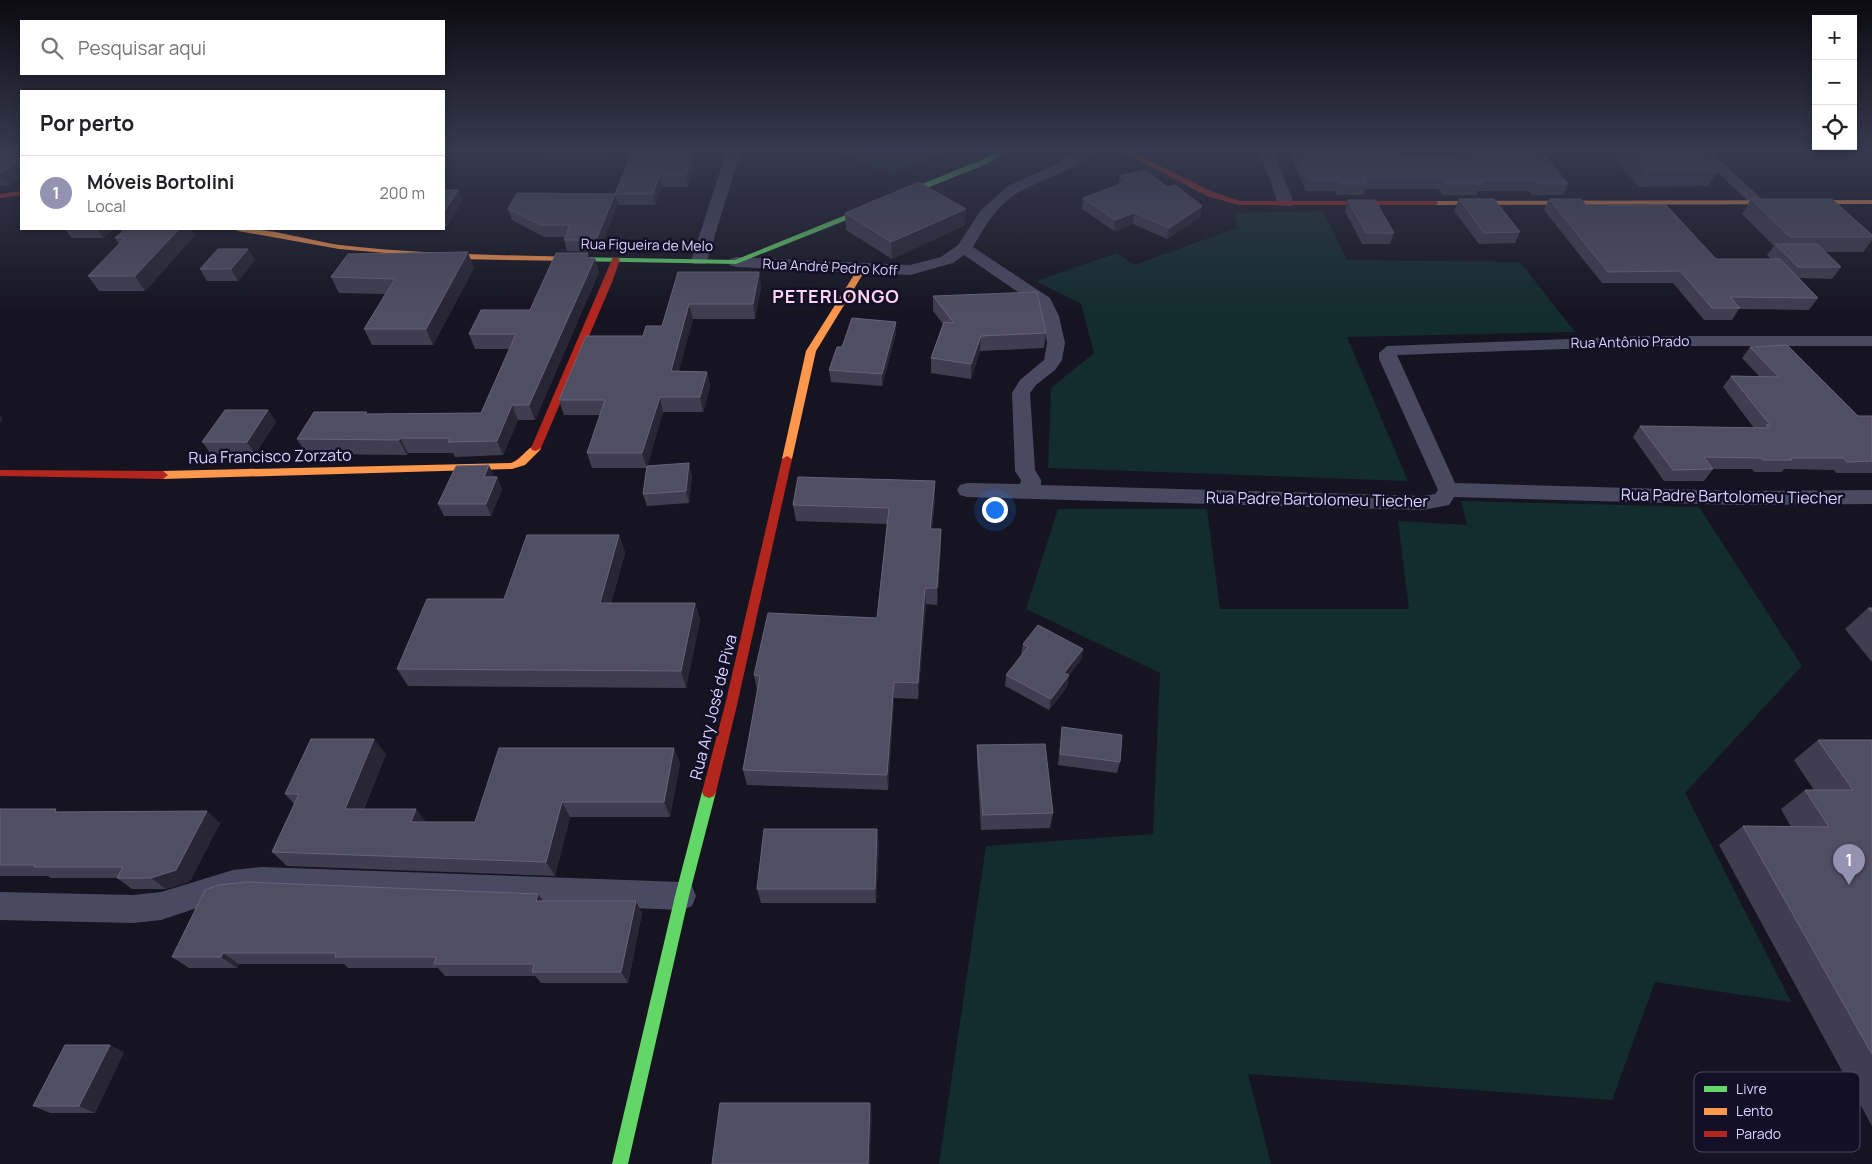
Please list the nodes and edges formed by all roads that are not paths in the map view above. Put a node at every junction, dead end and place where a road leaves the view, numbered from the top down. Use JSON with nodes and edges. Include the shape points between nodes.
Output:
{"nodes":[{"id":1,"x":717,"y":204,"type":"edge"},
{"id":2,"x":880,"y":204,"type":"edge"},
{"id":3,"x":995,"y":204,"type":"edge"},
{"id":4,"x":247,"y":230,"type":"edge"},
{"id":5,"x":266,"y":232,"type":"edge"},
{"id":6,"x":964,"y":248,"type":"junction"},
{"id":7,"x":616,"y":259,"type":"junction"},
{"id":8,"x":699,"y":261,"type":"junction"},
{"id":9,"x":736,"y":262,"type":"junction"},
{"id":10,"x":862,"y":270,"type":"junction"},
{"id":11,"x":1872,"y":340,"type":"edge"},
{"id":12,"x":0,"y":473,"type":"edge"},
{"id":13,"x":967,"y":490,"type":"dead end"},
{"id":14,"x":1448,"y":490,"type":"junction"},
{"id":15,"x":1030,"y":492,"type":"junction"},
{"id":16,"x":1872,"y":497,"type":"edge"},
{"id":17,"x":682,"y":896,"type":"junction"},
{"id":18,"x":0,"y":906,"type":"edge"},
{"id":19,"x":620,"y":1164,"type":"edge"}],
"edges":[{"from":1,"to":8,"type":"street"},
{"from":2,"to":9,"type":"street","name":"Rua Figueira de Melo"},
{"from":3,"to":6,"type":"street","name":"Rua André Pedro Koff","via":[[986,213]]},
{"from":4,"to":5,"type":"street","name":"Rua Figueira de Melo"},
{"from":5,"to":7,"type":"street","name":"Rua Figueira de Melo","via":[[339,246],[456,256]]},
{"from":6,"to":10,"type":"street","name":"Rua André Pedro Koff","via":[[947,260],[910,270]]},
{"from":6,"to":15,"type":"street","via":[[1044,302],[1051,313],[1053,360],[1027,382],[1021,392],[1025,470],[1031,480]]},
{"from":7,"to":8,"type":"street","name":"Rua Figueira de Melo"},
{"from":7,"to":12,"type":"street","name":"Rua Francisco Zorzato","via":[[535,451],[522,463],[512,466],[202,475]]},
{"from":8,"to":9,"type":"street","name":"Rua Figueira de Melo"},
{"from":9,"to":10,"type":"street","name":"Rua André Pedro Koff"},
{"from":10,"to":17,"type":"street","name":"Rua Ary José de Piva","via":[[812,351],[731,705]]},
{"from":11,"to":14,"type":"street","name":"Rua Antônio Prado","via":[[1646,341],[1393,350],[1388,353],[1388,359]]},
{"from":13,"to":15,"type":"street","name":"Rua Padre Bartolomeu Tiecher"},
{"from":14,"to":15,"type":"street","name":"Rua Padre Bartolomeu Tiecher","via":[[1442,500],[1423,503]]},
{"from":14,"to":16,"type":"street","name":"Rua Padre Bartolomeu Tiecher","via":[[1738,498]]},
{"from":17,"to":18,"type":"street","via":[[262,880],[233,883],[161,906],[133,909]]},
{"from":17,"to":19,"type":"street","name":"Rua Ary José de Piva"}]}
